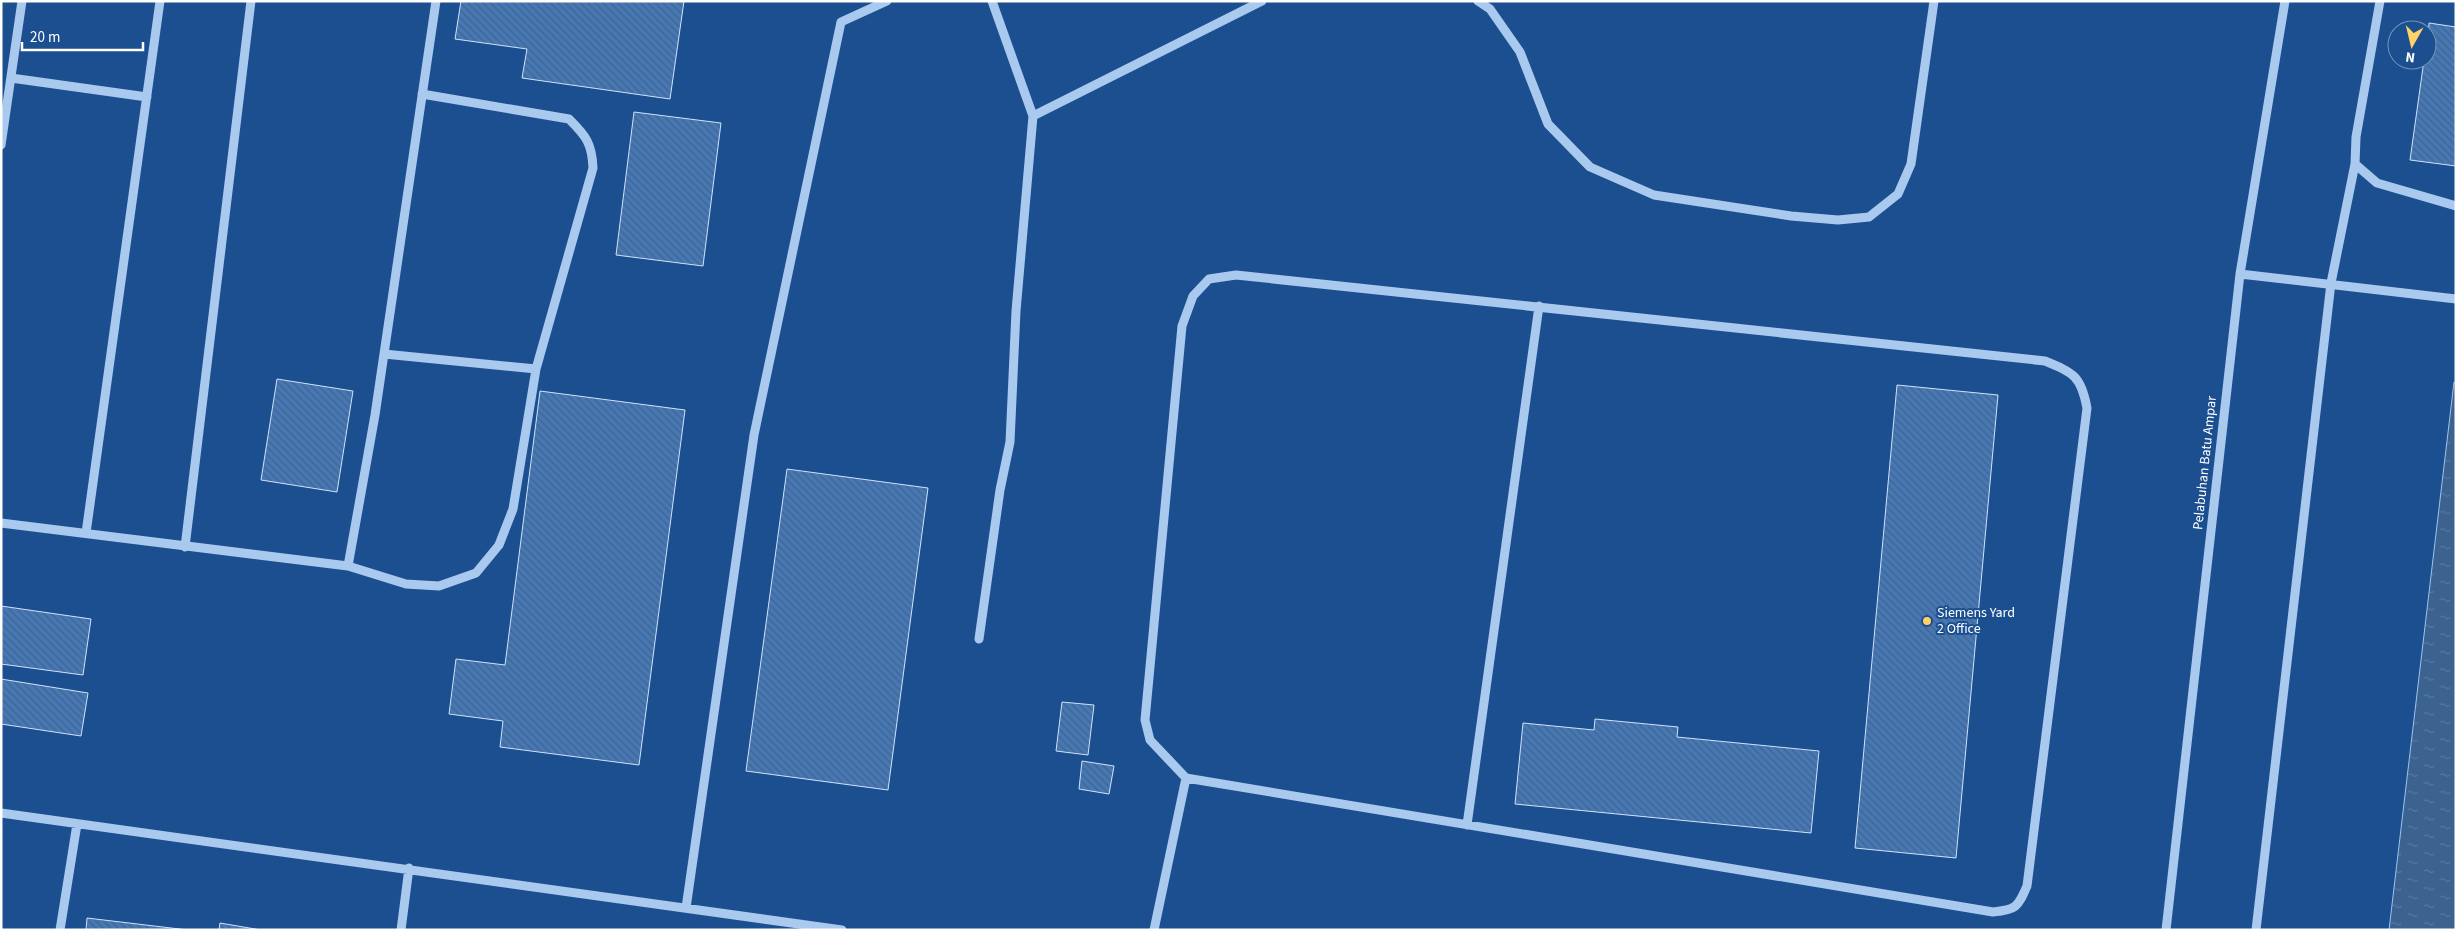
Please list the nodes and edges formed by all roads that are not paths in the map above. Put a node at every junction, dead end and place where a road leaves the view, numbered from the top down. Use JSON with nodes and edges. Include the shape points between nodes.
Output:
{"nodes":[{"id":1,"x":22,"y":1,"type":"edge"},
{"id":2,"x":160,"y":1,"type":"edge"},
{"id":3,"x":251,"y":1,"type":"edge"},
{"id":4,"x":436,"y":1,"type":"edge"},
{"id":5,"x":887,"y":1,"type":"edge"},
{"id":6,"x":992,"y":1,"type":"edge"},
{"id":7,"x":1262,"y":1,"type":"edge"},
{"id":8,"x":1478,"y":1,"type":"edge"},
{"id":9,"x":1934,"y":1,"type":"edge"},
{"id":10,"x":2285,"y":1,"type":"edge"},
{"id":11,"x":2380,"y":1,"type":"edge"},
{"id":12,"x":11,"y":78,"type":"junction"},
{"id":13,"x":422,"y":94,"type":"junction"},
{"id":14,"x":147,"y":97,"type":"junction"},
{"id":15,"x":1033,"y":116,"type":"junction"},
{"id":16,"x":1,"y":145,"type":"edge"},
{"id":17,"x":2355,"y":164,"type":"junction"},
{"id":18,"x":2456,"y":206,"type":"edge"},
{"id":19,"x":2240,"y":274,"type":"junction"},
{"id":20,"x":2331,"y":283,"type":"junction"},
{"id":21,"x":2456,"y":299,"type":"edge"},
{"id":22,"x":1539,"y":306,"type":"junction"},
{"id":23,"x":384,"y":354,"type":"junction"},
{"id":24,"x":536,"y":369,"type":"junction"},
{"id":25,"x":1,"y":523,"type":"edge"},
{"id":26,"x":86,"y":534,"type":"junction"},
{"id":27,"x":185,"y":547,"type":"junction"},
{"id":28,"x":348,"y":566,"type":"junction"},
{"id":29,"x":980,"y":639,"type":"dead end"},
{"id":30,"x":1186,"y":778,"type":"junction"},
{"id":31,"x":1,"y":813,"type":"edge"},
{"id":32,"x":78,"y":824,"type":"junction"},
{"id":33,"x":1467,"y":825,"type":"junction"},
{"id":34,"x":409,"y":868,"type":"junction"},
{"id":35,"x":686,"y":908,"type":"junction"},
{"id":36,"x":60,"y":930,"type":"edge"},
{"id":37,"x":401,"y":930,"type":"edge"},
{"id":38,"x":842,"y":930,"type":"edge"},
{"id":39,"x":1154,"y":930,"type":"edge"},
{"id":40,"x":2166,"y":930,"type":"edge"},
{"id":41,"x":2256,"y":930,"type":"edge"}],
"edges":[{"from":1,"to":12,"type":"lane"},
{"from":2,"to":14,"type":"lane"},
{"from":3,"to":27,"type":"lane"},
{"from":4,"to":13,"type":"lane"},
{"from":5,"to":35,"type":"lane","via":[[841,22],[754,435]]},
{"from":6,"to":15,"type":"lane"},
{"from":7,"to":15,"type":"lane"},
{"from":8,"to":9,"type":"lane","via":[[1490,9],[1520,52],[1548,124],[1590,167],[1654,194],[1791,216],[1838,220],[1869,217],[1898,194],[1911,164]]},
{"from":10,"to":19,"type":"lane","name":"Pelabuhan Batu Ampar"},
{"from":11,"to":17,"type":"lane","via":[[2356,137]]},
{"from":12,"to":14,"type":"lane"},
{"from":12,"to":16,"type":"lane"},
{"from":13,"to":23,"type":"lane"},
{"from":13,"to":24,"type":"lane","via":[[569,119],[593,149],[593,168]]},
{"from":14,"to":26,"type":"lane"},
{"from":15,"to":29,"type":"lane","via":[[1016,311],[1010,442],[1000,490]]},
{"from":17,"to":18,"type":"lane","via":[[2377,183]]},
{"from":17,"to":20,"type":"lane"},
{"from":19,"to":20,"type":"lane"},
{"from":19,"to":40,"type":"lane","name":"Pelabuhan Batu Ampar"},
{"from":20,"to":21,"type":"lane"},
{"from":20,"to":41,"type":"lane"},
{"from":22,"to":30,"type":"lane","via":[[1236,275],[1209,279],[1193,296],[1182,326],[1145,720],[1150,740]]},
{"from":22,"to":33,"type":"lane"},
{"from":22,"to":33,"type":"lane","via":[[2045,361],[2070,371],[2083,386],[2087,408],[2027,886],[2010,910],[1993,912]]},
{"from":23,"to":24,"type":"lane"},
{"from":23,"to":28,"type":"lane"},
{"from":24,"to":28,"type":"lane","via":[[514,509],[499,545],[476,573],[440,586],[406,584]]},
{"from":25,"to":26,"type":"lane"},
{"from":26,"to":27,"type":"lane"},
{"from":27,"to":28,"type":"lane"},
{"from":30,"to":33,"type":"lane"},
{"from":30,"to":39,"type":"lane"},
{"from":31,"to":32,"type":"lane"},
{"from":32,"to":34,"type":"lane"},
{"from":32,"to":36,"type":"lane"},
{"from":34,"to":35,"type":"lane"},
{"from":34,"to":37,"type":"lane"},
{"from":35,"to":38,"type":"lane"}]}
